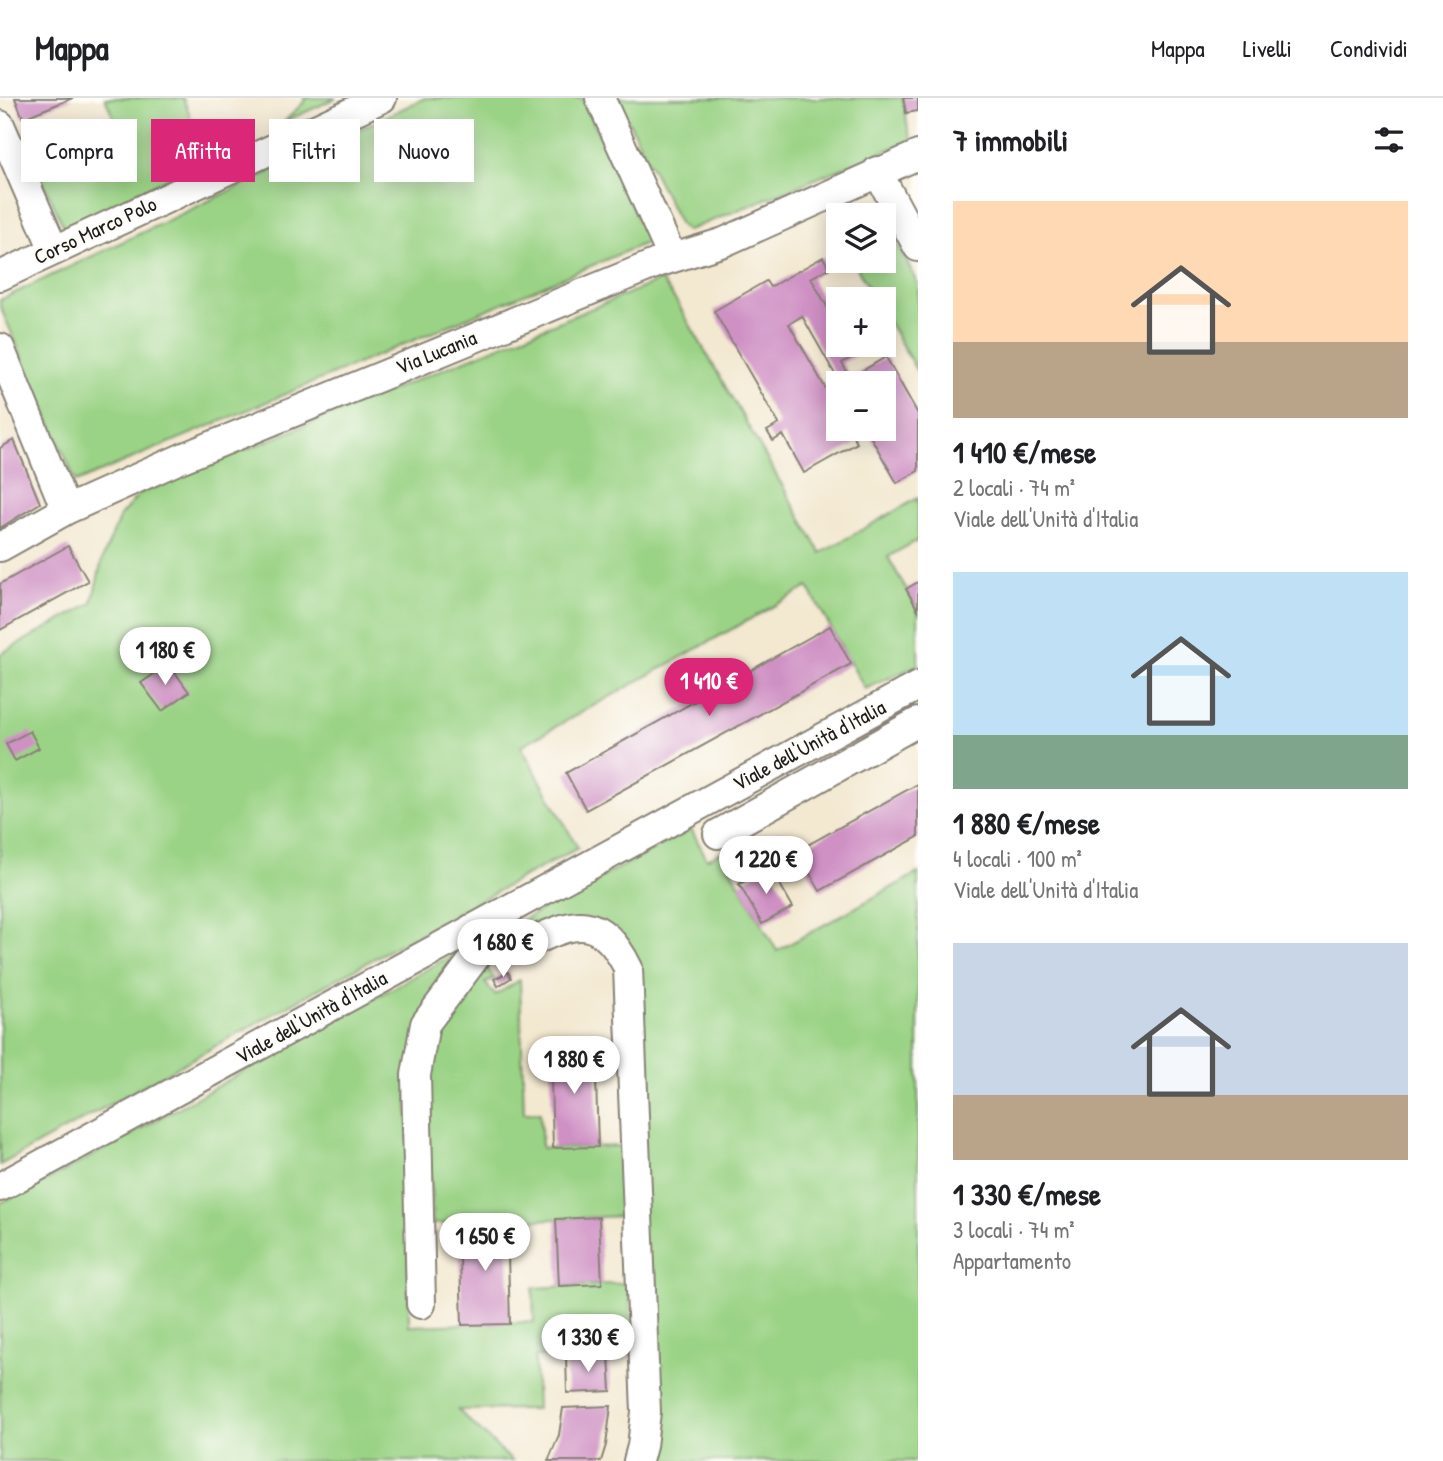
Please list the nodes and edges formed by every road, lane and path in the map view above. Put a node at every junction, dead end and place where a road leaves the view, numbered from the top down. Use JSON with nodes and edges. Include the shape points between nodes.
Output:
{"nodes":[{"id":1,"x":382,"y":98,"type":"edge"},
{"id":2,"x":600,"y":98,"type":"edge"},
{"id":3,"x":0,"y":125,"type":"edge"},
{"id":4,"x":918,"y":155,"type":"edge"},
{"id":5,"x":877,"y":171,"type":"junction"},
{"id":6,"x":918,"y":247,"type":"edge"},
{"id":7,"x":54,"y":250,"type":"junction"},
{"id":8,"x":672,"y":257,"type":"junction"},
{"id":9,"x":0,"y":275,"type":"edge"},
{"id":10,"x":0,"y":348,"type":"edge"},
{"id":11,"x":65,"y":510,"type":"junction"},
{"id":12,"x":0,"y":547,"type":"edge"},
{"id":13,"x":918,"y":686,"type":"edge"},
{"id":14,"x":918,"y":722,"type":"edge"},
{"id":15,"x":718,"y":834,"type":"dead end"},
{"id":16,"x":476,"y":935,"type":"junction"},
{"id":17,"x":0,"y":1187,"type":"edge"},
{"id":18,"x":421,"y":1304,"type":"dead end"},
{"id":19,"x":638,"y":1461,"type":"edge"}],
"edges":[{"from":1,"to":7,"type":"street","name":"Corso Marco Polo"},
{"from":2,"to":8,"type":"street"},
{"from":3,"to":7,"type":"street"},
{"from":4,"to":5,"type":"street","name":"Via Lucania"},
{"from":5,"to":6,"type":"street"},
{"from":5,"to":8,"type":"street","name":"Via Lucania","via":[[724,242]]},
{"from":7,"to":9,"type":"street","name":"Corso Marco Polo"},
{"from":8,"to":11,"type":"street","name":"Via Lucania"},
{"from":10,"to":11,"type":"street"},
{"from":11,"to":12,"type":"street","name":"Via Lucania"},
{"from":13,"to":16,"type":"street","name":"Viale dell'Unità d'Italia"},
{"from":14,"to":15,"type":"street"},
{"from":16,"to":17,"type":"street","name":"Viale dell'Unità d'Italia"},
{"from":16,"to":18,"type":"street","via":[[480,951],[425,1024],[419,1049]]},
{"from":16,"to":19,"type":"street","via":[[495,947],[517,948],[558,929],[595,928],[618,948],[628,968],[646,1412]]}]}
